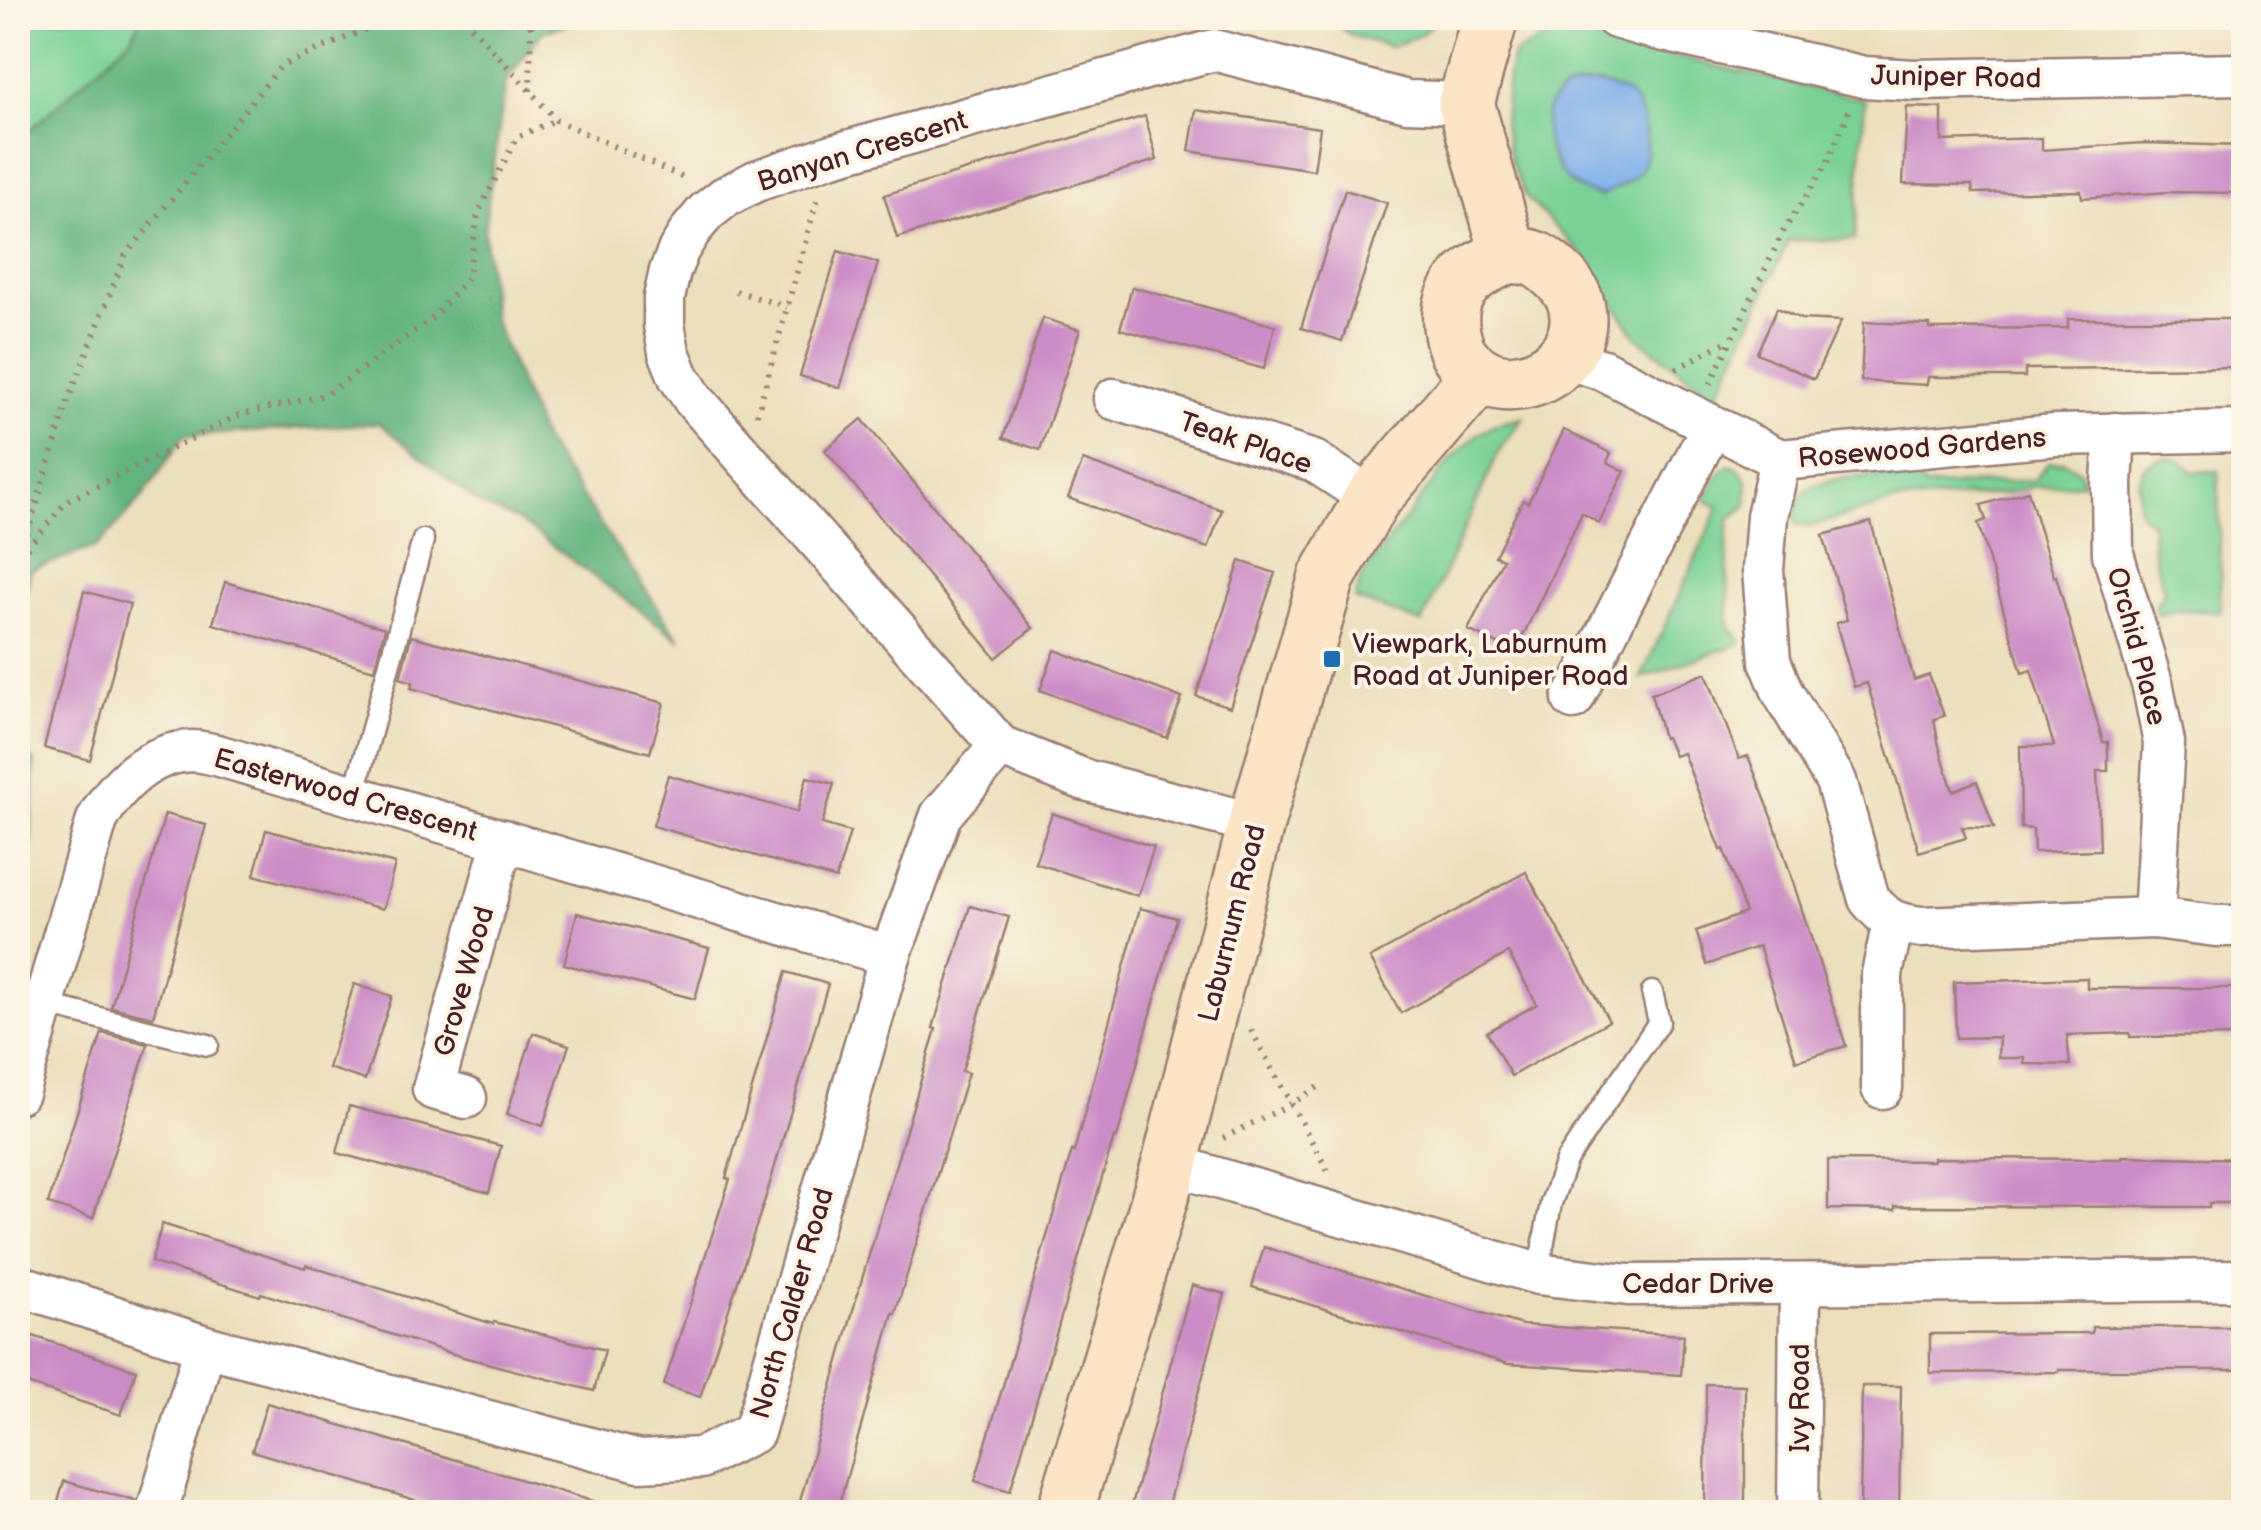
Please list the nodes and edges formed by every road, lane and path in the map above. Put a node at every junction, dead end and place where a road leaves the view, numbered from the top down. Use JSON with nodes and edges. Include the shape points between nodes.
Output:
{"nodes":[{"id":1,"x":392,"y":18,"type":"edge"},
{"id":2,"x":464,"y":18,"type":"edge"},
{"id":3,"x":531,"y":18,"type":"edge"},
{"id":4,"x":1490,"y":18,"type":"edge"},
{"id":5,"x":1616,"y":18,"type":"edge"},
{"id":6,"x":2244,"y":74,"type":"edge"},
{"id":7,"x":1864,"y":77,"type":"junction"},
{"id":8,"x":530,"y":91,"type":"junction"},
{"id":9,"x":1466,"y":103,"type":"junction"},
{"id":10,"x":556,"y":120,"type":"junction"},
{"id":11,"x":829,"y":156,"type":"junction"},
{"id":12,"x":725,"y":197,"type":"junction"},
{"id":13,"x":1509,"y":255,"type":"junction"},
{"id":14,"x":736,"y":291,"type":"dead end"},
{"id":15,"x":787,"y":307,"type":"junction"},
{"id":16,"x":1732,"y":338,"type":"junction"},
{"id":17,"x":1565,"y":358,"type":"junction"},
{"id":18,"x":1479,"y":376,"type":"junction"},
{"id":19,"x":1640,"y":388,"type":"junction"},
{"id":20,"x":1114,"y":399,"type":"dead end"},
{"id":21,"x":1703,"y":421,"type":"junction"},
{"id":22,"x":2244,"y":432,"type":"edge"},
{"id":23,"x":2115,"y":433,"type":"junction"},
{"id":24,"x":745,"y":457,"type":"junction"},
{"id":25,"x":1780,"y":460,"type":"junction"},
{"id":26,"x":1372,"y":499,"type":"junction"},
{"id":27,"x":423,"y":540,"type":"dead end"},
{"id":28,"x":19,"y":560,"type":"edge"},
{"id":29,"x":1573,"y":700,"type":"dead end"},
{"id":30,"x":1000,"y":746,"type":"junction"},
{"id":31,"x":354,"y":795,"type":"junction"},
{"id":32,"x":1256,"y":824,"type":"junction"},
{"id":33,"x":503,"y":840,"type":"junction"},
{"id":34,"x":2154,"y":918,"type":"junction"},
{"id":35,"x":1893,"y":923,"type":"junction"},
{"id":36,"x":2244,"y":926,"type":"edge"},
{"id":37,"x":890,"y":956,"type":"junction"},
{"id":38,"x":1219,"y":972,"type":"junction"},
{"id":39,"x":1652,"y":992,"type":"dead end"},
{"id":40,"x":43,"y":1004,"type":"junction"},
{"id":41,"x":208,"y":1045,"type":"dead end"},
{"id":42,"x":1323,"y":1084,"type":"dead end"},
{"id":43,"x":1882,"y":1088,"type":"dead end"},
{"id":44,"x":18,"y":1093,"type":"edge"},
{"id":45,"x":466,"y":1098,"type":"dead end"},
{"id":46,"x":1292,"y":1104,"type":"junction"},
{"id":47,"x":1170,"y":1164,"type":"junction"},
{"id":48,"x":1355,"y":1219,"type":"junction"},
{"id":49,"x":1538,"y":1274,"type":"junction"},
{"id":50,"x":2244,"y":1280,"type":"edge"},
{"id":51,"x":1800,"y":1284,"type":"junction"},
{"id":52,"x":18,"y":1285,"type":"edge"},
{"id":53,"x":205,"y":1346,"type":"junction"},
{"id":54,"x":158,"y":1512,"type":"edge"},
{"id":55,"x":1065,"y":1512,"type":"edge"},
{"id":56,"x":1798,"y":1512,"type":"edge"}],
"edges":[{"from":1,"to":28,"type":"path","via":[[281,66],[125,256],[69,398]]},
{"from":2,"to":8,"type":"path"},
{"from":3,"to":8,"type":"path"},
{"from":4,"to":9,"type":"street"},
{"from":5,"to":7,"type":"street","name":"Juniper Road"},
{"from":6,"to":7,"type":"street","name":"Juniper Road"},
{"from":7,"to":16,"type":"path","via":[[1827,164],[1784,230]]},
{"from":8,"to":10,"type":"path"},
{"from":9,"to":11,"type":"street","name":"Banyan Crescent","via":[[1408,101],[1214,50]]},
{"from":9,"to":13,"type":"street"},
{"from":10,"to":12,"type":"path"},
{"from":10,"to":28,"type":"path","via":[[517,137],[478,213],[468,277],[433,318],[324,395],[239,415],[67,501]]},
{"from":11,"to":12,"type":"street","name":"Banyan Crescent"},
{"from":11,"to":15,"type":"path"},
{"from":12,"to":24,"type":"street","name":"Banyan Crescent","via":[[679,249],[664,298],[664,325],[669,352],[694,400]]},
{"from":13,"to":17,"type":"street","via":[[1544,263],[1574,298],[1574,339]]},
{"from":13,"to":18,"type":"street","via":[[1467,278],[1455,295],[1450,316],[1458,356]]},
{"from":14,"to":15,"type":"path"},
{"from":15,"to":24,"type":"path"},
{"from":16,"to":19,"type":"path"},
{"from":16,"to":21,"type":"path"},
{"from":17,"to":18,"type":"street","via":[[1530,381],[1508,384]]},
{"from":17,"to":19,"type":"street","name":"Rosewood Gardens"},
{"from":18,"to":26,"type":"street","name":"Laburnum Road"},
{"from":19,"to":21,"type":"street","name":"Rosewood Gardens"},
{"from":20,"to":26,"type":"street","name":"Teak Place","via":[[1314,461]]},
{"from":21,"to":25,"type":"street","name":"Rosewood Gardens"},
{"from":21,"to":29,"type":"street"},
{"from":22,"to":23,"type":"street","name":"Rosewood Gardens"},
{"from":23,"to":25,"type":"street","name":"Rosewood Gardens"},
{"from":23,"to":34,"type":"street","name":"Orchid Place","via":[[2113,554],[2164,743]]},
{"from":24,"to":30,"type":"street","name":"Banyan Crescent"},
{"from":25,"to":35,"type":"street","via":[[1763,570],[1770,661],[1836,781],[1869,900]]},
{"from":26,"to":32,"type":"street","name":"Laburnum Road","via":[[1327,577]]},
{"from":27,"to":31,"type":"lane"},
{"from":30,"to":32,"type":"street","name":"Banyan Crescent","via":[[1085,780]]},
{"from":30,"to":37,"type":"street","name":"North Calder Road","via":[[941,814]]},
{"from":31,"to":33,"type":"street","name":"Easterwood Crescent"},
{"from":31,"to":40,"type":"street","name":"Easterwood Crescent","via":[[194,751],[139,770],[97,820]]},
{"from":32,"to":38,"type":"street","name":"Laburnum Road"},
{"from":33,"to":37,"type":"street","name":"Easterwood Crescent"},
{"from":33,"to":45,"type":"street","name":"Grove Wood","via":[[433,1089]]},
{"from":34,"to":35,"type":"street"},
{"from":34,"to":36,"type":"street"},
{"from":35,"to":43,"type":"street","via":[[1882,974]]},
{"from":37,"to":53,"type":"street","name":"North Calder Road","via":[[754,1432],[701,1458],[639,1460]]},
{"from":38,"to":46,"type":"path"},
{"from":38,"to":47,"type":"street","name":"Laburnum Road"},
{"from":39,"to":49,"type":"lane","via":[[1658,1022],[1566,1161]]},
{"from":40,"to":41,"type":"lane"},
{"from":40,"to":44,"type":"street","name":"Easterwood Crescent"},
{"from":42,"to":46,"type":"path"},
{"from":46,"to":47,"type":"path"},
{"from":46,"to":48,"type":"path"},
{"from":47,"to":48,"type":"street","name":"Cedar Drive"},
{"from":47,"to":55,"type":"street","name":"Laburnum Road"},
{"from":48,"to":49,"type":"street","name":"Cedar Drive"},
{"from":49,"to":51,"type":"street","name":"Cedar Drive","via":[[1628,1285]]},
{"from":50,"to":51,"type":"street","name":"Cedar Drive"},
{"from":51,"to":56,"type":"street","name":"Ivy Road"},
{"from":52,"to":53,"type":"street","name":"North Calder Road"},
{"from":53,"to":54,"type":"street"}]}
